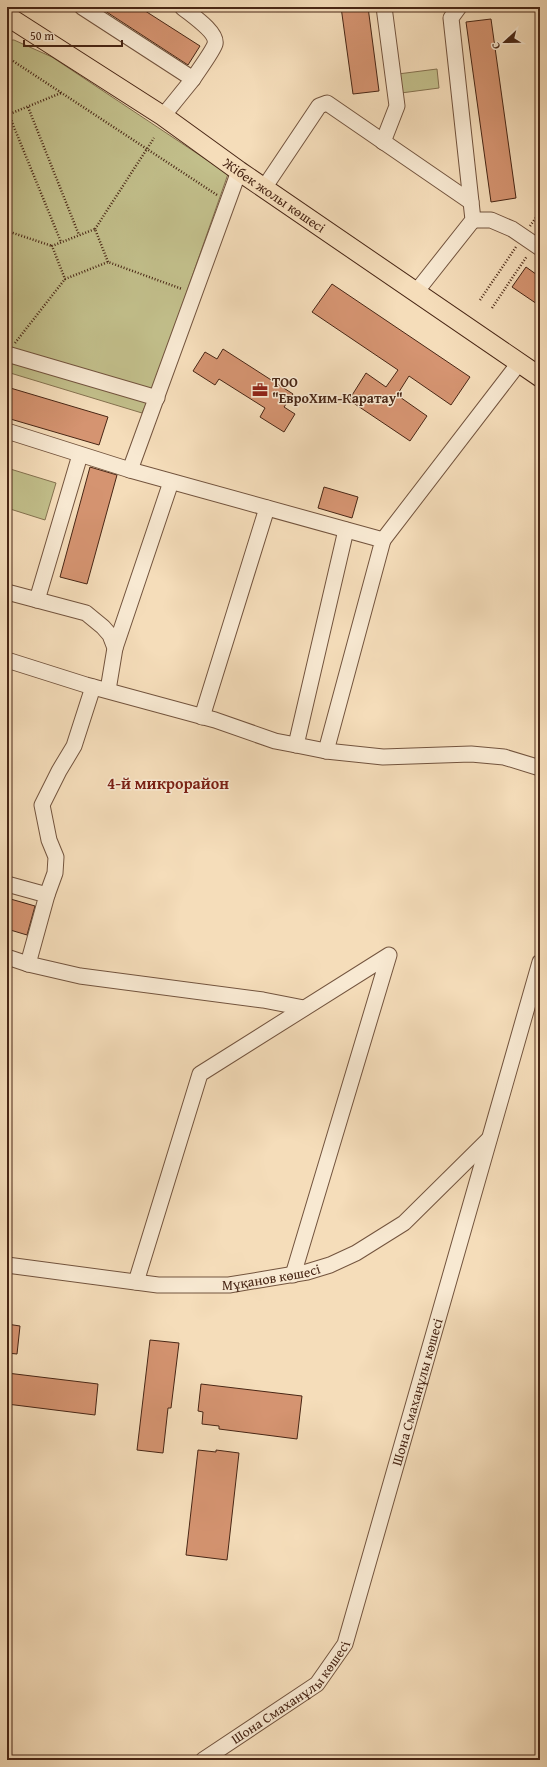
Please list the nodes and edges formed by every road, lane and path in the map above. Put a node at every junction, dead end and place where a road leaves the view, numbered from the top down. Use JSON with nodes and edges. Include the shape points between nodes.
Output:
{"nodes":[{"id":1,"x":82,"y":7,"type":"edge"},
{"id":2,"x":182,"y":7,"type":"edge"},
{"id":3,"x":384,"y":7,"type":"edge"},
{"id":4,"x":459,"y":7,"type":"edge"},
{"id":5,"x":7,"y":16,"type":"edge"},
{"id":6,"x":13,"y":61,"type":"dead end"},
{"id":7,"x":193,"y":79,"type":"junction"},
{"id":8,"x":62,"y":93,"type":"junction"},
{"id":9,"x":28,"y":107,"type":"junction"},
{"id":10,"x":8,"y":115,"type":"edge"},
{"id":11,"x":163,"y":116,"type":"junction"},
{"id":12,"x":154,"y":138,"type":"dead end"},
{"id":13,"x":383,"y":142,"type":"junction"},
{"id":14,"x":147,"y":149,"type":"junction"},
{"id":15,"x":239,"y":171,"type":"junction"},
{"id":16,"x":264,"y":188,"type":"junction"},
{"id":17,"x":228,"y":202,"type":"junction"},
{"id":18,"x":471,"y":202,"type":"junction"},
{"id":19,"x":540,"y":212,"type":"edge"},
{"id":20,"x":473,"y":220,"type":"junction"},
{"id":21,"x":95,"y":229,"type":"junction"},
{"id":22,"x":7,"y":231,"type":"edge"},
{"id":23,"x":79,"y":235,"type":"junction"},
{"id":24,"x":61,"y":242,"type":"junction"},
{"id":25,"x":533,"y":243,"type":"edge"},
{"id":26,"x":52,"y":246,"type":"junction"},
{"id":27,"x":108,"y":262,"type":"junction"},
{"id":28,"x":65,"y":279,"type":"junction"},
{"id":29,"x":416,"y":292,"type":"junction"},
{"id":30,"x":195,"y":294,"type":"junction"},
{"id":31,"x":480,"y":300,"type":"dead end"},
{"id":32,"x":492,"y":308,"type":"dead end"},
{"id":33,"x":9,"y":350,"type":"edge"},
{"id":34,"x":519,"y":363,"type":"junction"},
{"id":35,"x":540,"y":377,"type":"edge"},
{"id":36,"x":157,"y":398,"type":"junction"},
{"id":37,"x":7,"y":431,"type":"edge"},
{"id":38,"x":80,"y":455,"type":"junction"},
{"id":39,"x":130,"y":470,"type":"junction"},
{"id":40,"x":171,"y":482,"type":"junction"},
{"id":41,"x":267,"y":508,"type":"junction"},
{"id":42,"x":346,"y":530,"type":"junction"},
{"id":43,"x":384,"y":540,"type":"junction"},
{"id":44,"x":7,"y":592,"type":"edge"},
{"id":45,"x":37,"y":600,"type":"junction"},
{"id":46,"x":115,"y":648,"type":"junction"},
{"id":47,"x":7,"y":660,"type":"edge"},
{"id":48,"x":93,"y":686,"type":"junction"},
{"id":49,"x":108,"y":690,"type":"junction"},
{"id":50,"x":202,"y":717,"type":"junction"},
{"id":51,"x":296,"y":745,"type":"junction"},
{"id":52,"x":326,"y":751,"type":"junction"},
{"id":53,"x":540,"y":768,"type":"edge"},
{"id":54,"x":7,"y":884,"type":"edge"},
{"id":55,"x":47,"y":895,"type":"junction"},
{"id":56,"x":7,"y":957,"type":"edge"},
{"id":57,"x":540,"y":962,"type":"edge"},
{"id":58,"x":28,"y":964,"type":"junction"},
{"id":59,"x":304,"y":1008,"type":"junction"},
{"id":60,"x":490,"y":1138,"type":"junction"},
{"id":61,"x":7,"y":1265,"type":"edge"},
{"id":62,"x":293,"y":1275,"type":"junction"},
{"id":63,"x":136,"y":1282,"type":"junction"},
{"id":64,"x":203,"y":1760,"type":"edge"}],
"edges":[{"from":1,"to":7,"type":"street"},
{"from":2,"to":7,"type":"street","via":[[215,37],[215,44]]},
{"from":3,"to":13,"type":"street","via":[[397,106]]},
{"from":4,"to":18,"type":"street","via":[[451,18]]},
{"from":5,"to":11,"type":"main road","name":"Жібек жолы көшесі"},
{"from":6,"to":8,"type":"path"},
{"from":7,"to":11,"type":"street"},
{"from":8,"to":9,"type":"path"},
{"from":8,"to":14,"type":"path"},
{"from":9,"to":10,"type":"path"},
{"from":9,"to":23,"type":"path"},
{"from":10,"to":24,"type":"path"},
{"from":11,"to":15,"type":"main road","name":"Жібек жолы көшесі"},
{"from":12,"to":14,"type":"path"},
{"from":13,"to":16,"type":"street","via":[[327,103],[319,106]]},
{"from":13,"to":18,"type":"street"},
{"from":14,"to":17,"type":"path"},
{"from":14,"to":21,"type":"path"},
{"from":15,"to":16,"type":"main road","name":"Жібек жолы көшесі"},
{"from":15,"to":17,"type":"street"},
{"from":16,"to":29,"type":"main road","name":"Жібек жолы көшесі"},
{"from":17,"to":30,"type":"street"},
{"from":18,"to":20,"type":"street"},
{"from":19,"to":25,"type":"path"},
{"from":20,"to":25,"type":"street","via":[[491,220],[512,229]]},
{"from":20,"to":29,"type":"street"},
{"from":21,"to":23,"type":"path"},
{"from":21,"to":27,"type":"path"},
{"from":22,"to":26,"type":"path"},
{"from":23,"to":24,"type":"path"},
{"from":24,"to":26,"type":"path"},
{"from":25,"to":31,"type":"path"},
{"from":25,"to":32,"type":"path"},
{"from":26,"to":28,"type":"path"},
{"from":27,"to":28,"type":"path"},
{"from":27,"to":30,"type":"path"},
{"from":28,"to":33,"type":"path"},
{"from":29,"to":34,"type":"main road","name":"Жібек жолы көшесі"},
{"from":30,"to":36,"type":"street"},
{"from":33,"to":36,"type":"street"},
{"from":34,"to":35,"type":"main road","name":"Жібек жолы көшесі"},
{"from":34,"to":43,"type":"street"},
{"from":36,"to":39,"type":"street"},
{"from":37,"to":38,"type":"street"},
{"from":38,"to":39,"type":"street"},
{"from":38,"to":45,"type":"street"},
{"from":39,"to":40,"type":"street"},
{"from":40,"to":41,"type":"street"},
{"from":40,"to":46,"type":"street"},
{"from":41,"to":42,"type":"street"},
{"from":41,"to":50,"type":"street"},
{"from":42,"to":43,"type":"street"},
{"from":42,"to":51,"type":"street"},
{"from":43,"to":52,"type":"street"},
{"from":44,"to":45,"type":"street"},
{"from":45,"to":46,"type":"street","via":[[86,613],[106,631]]},
{"from":46,"to":49,"type":"street"},
{"from":47,"to":48,"type":"street"},
{"from":48,"to":49,"type":"street"},
{"from":48,"to":55,"type":"street","via":[[74,746],[42,805],[49,840],[56,857],[55,873]]},
{"from":49,"to":50,"type":"street"},
{"from":50,"to":51,"type":"street","via":[[275,741]]},
{"from":51,"to":52,"type":"street"},
{"from":52,"to":53,"type":"street","via":[[383,757],[471,754],[504,757]]},
{"from":54,"to":55,"type":"street"},
{"from":55,"to":58,"type":"street"},
{"from":56,"to":58,"type":"street"},
{"from":57,"to":60,"type":"street","name":"Шона Смаханұлы көшесі"},
{"from":58,"to":59,"type":"street","via":[[80,976],[263,1000]]},
{"from":59,"to":62,"type":"street","via":[[389,955]]},
{"from":59,"to":63,"type":"street","via":[[200,1074]]},
{"from":60,"to":62,"type":"street","name":"Мұқанов көшесі","via":[[404,1223],[356,1253],[330,1265]]},
{"from":60,"to":64,"type":"street","name":"Шона Смаханұлы көшесі","via":[[346,1644],[317,1684]]},
{"from":61,"to":63,"type":"street","name":"Мұқанов көшесі"},
{"from":62,"to":63,"type":"street","name":"Мұқанов көшесі","via":[[229,1285],[158,1285]]}]}
